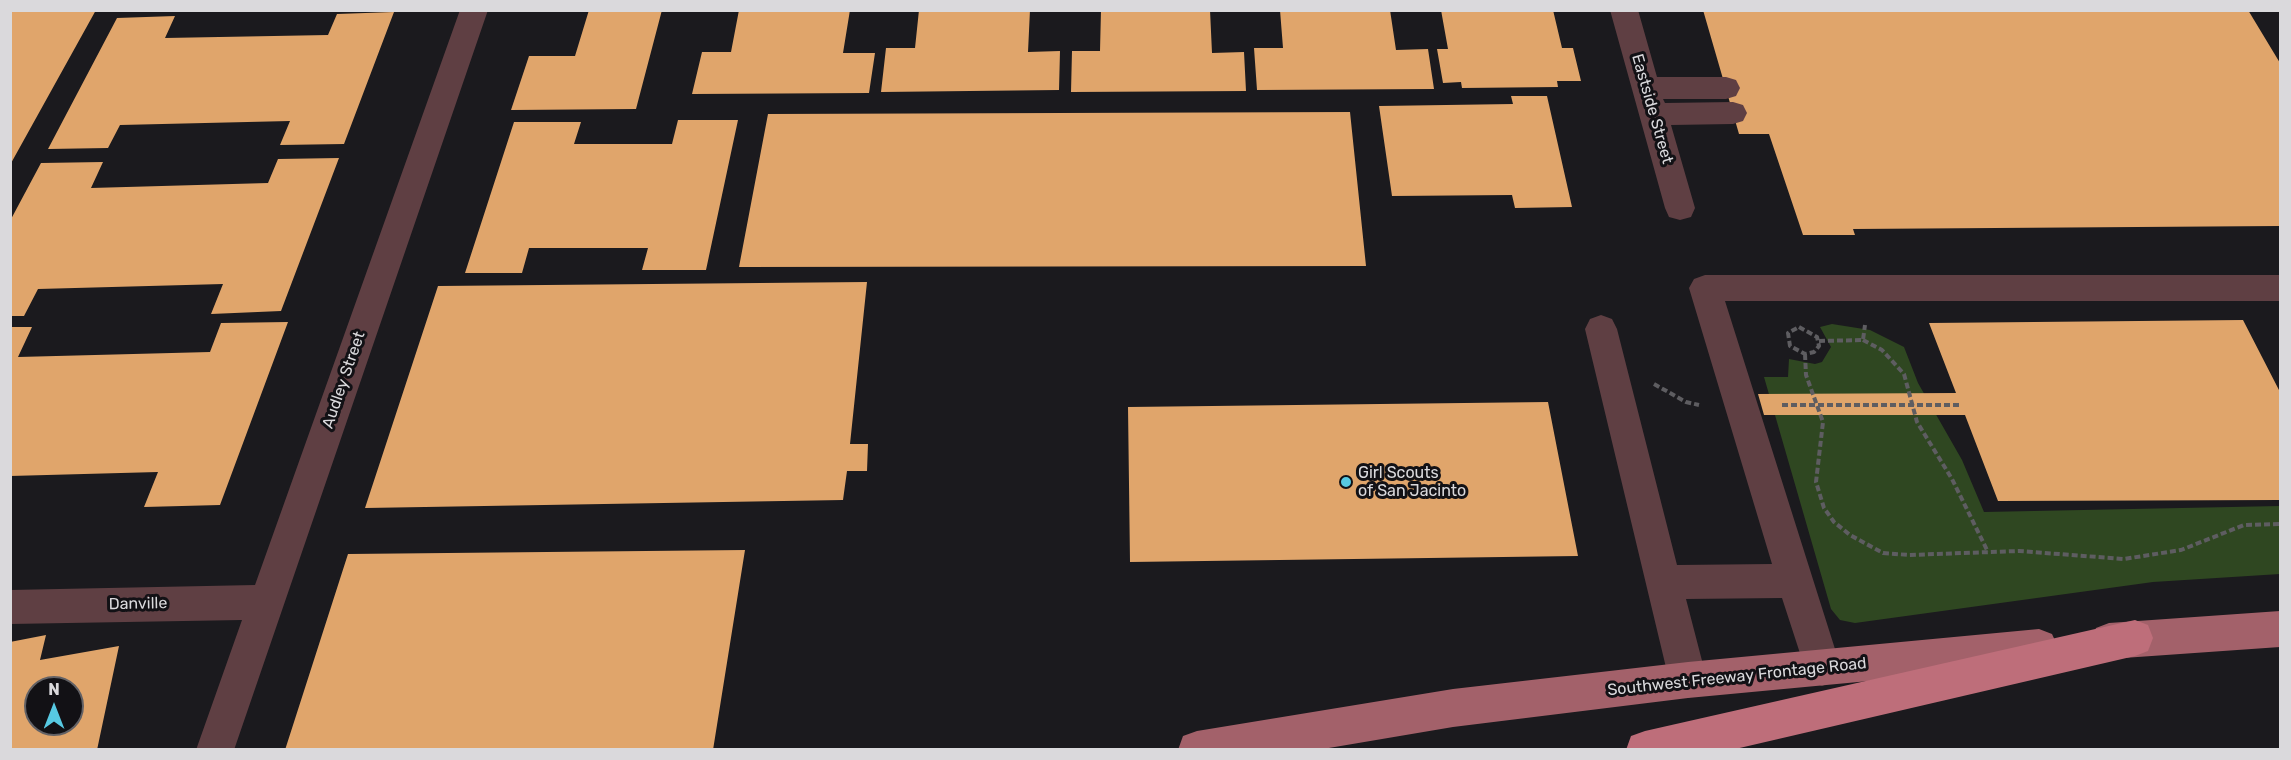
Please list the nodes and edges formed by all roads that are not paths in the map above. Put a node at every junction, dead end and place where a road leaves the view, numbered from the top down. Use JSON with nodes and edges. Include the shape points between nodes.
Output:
{"nodes":[{"id":1,"x":474,"y":10,"type":"edge"},
{"id":2,"x":1624,"y":10,"type":"edge"},
{"id":3,"x":1730,"y":100,"type":"dead end"},
{"id":4,"x":1650,"y":101,"type":"junction"},
{"id":5,"x":1680,"y":208,"type":"dead end"},
{"id":6,"x":2280,"y":288,"type":"edge"},
{"id":7,"x":1601,"y":329,"type":"dead end"},
{"id":8,"x":1795,"y":581,"type":"junction"},
{"id":9,"x":1665,"y":582,"type":"junction"},
{"id":10,"x":266,"y":602,"type":"junction"},
{"id":11,"x":10,"y":607,"type":"edge"},
{"id":12,"x":2280,"y":629,"type":"edge"},
{"id":13,"x":2135,"y":638,"type":"junction"},
{"id":14,"x":1822,"y":668,"type":"junction"},
{"id":15,"x":1688,"y":680,"type":"junction"},
{"id":16,"x":215,"y":750,"type":"edge"},
{"id":17,"x":1197,"y":750,"type":"edge"},
{"id":18,"x":1645,"y":750,"type":"edge"}],
"edges":[{"from":1,"to":10,"type":"street","name":"Audley Street"},
{"from":2,"to":4,"type":"street","name":"Eastside Street"},
{"from":3,"to":4,"type":"street"},
{"from":4,"to":5,"type":"street","name":"Eastside Street"},
{"from":6,"to":8,"type":"street","via":[[1705,288]]},
{"from":7,"to":9,"type":"street"},
{"from":8,"to":9,"type":"street"},
{"from":8,"to":14,"type":"street"},
{"from":9,"to":15,"type":"street"},
{"from":10,"to":11,"type":"street","name":"Danville"},
{"from":10,"to":16,"type":"street","name":"Audley Street"},
{"from":12,"to":13,"type":"main road","name":"Southwest Freeway Frontage Road"},
{"from":13,"to":14,"type":"main road","name":"Southwest Freeway Frontage Road"},
{"from":13,"to":18,"type":"highway"},
{"from":14,"to":15,"type":"main road","name":"Southwest Freeway Frontage Road"},
{"from":15,"to":17,"type":"main road","name":"Southwest Freeway Frontage Road","via":[[1454,708]]}]}
